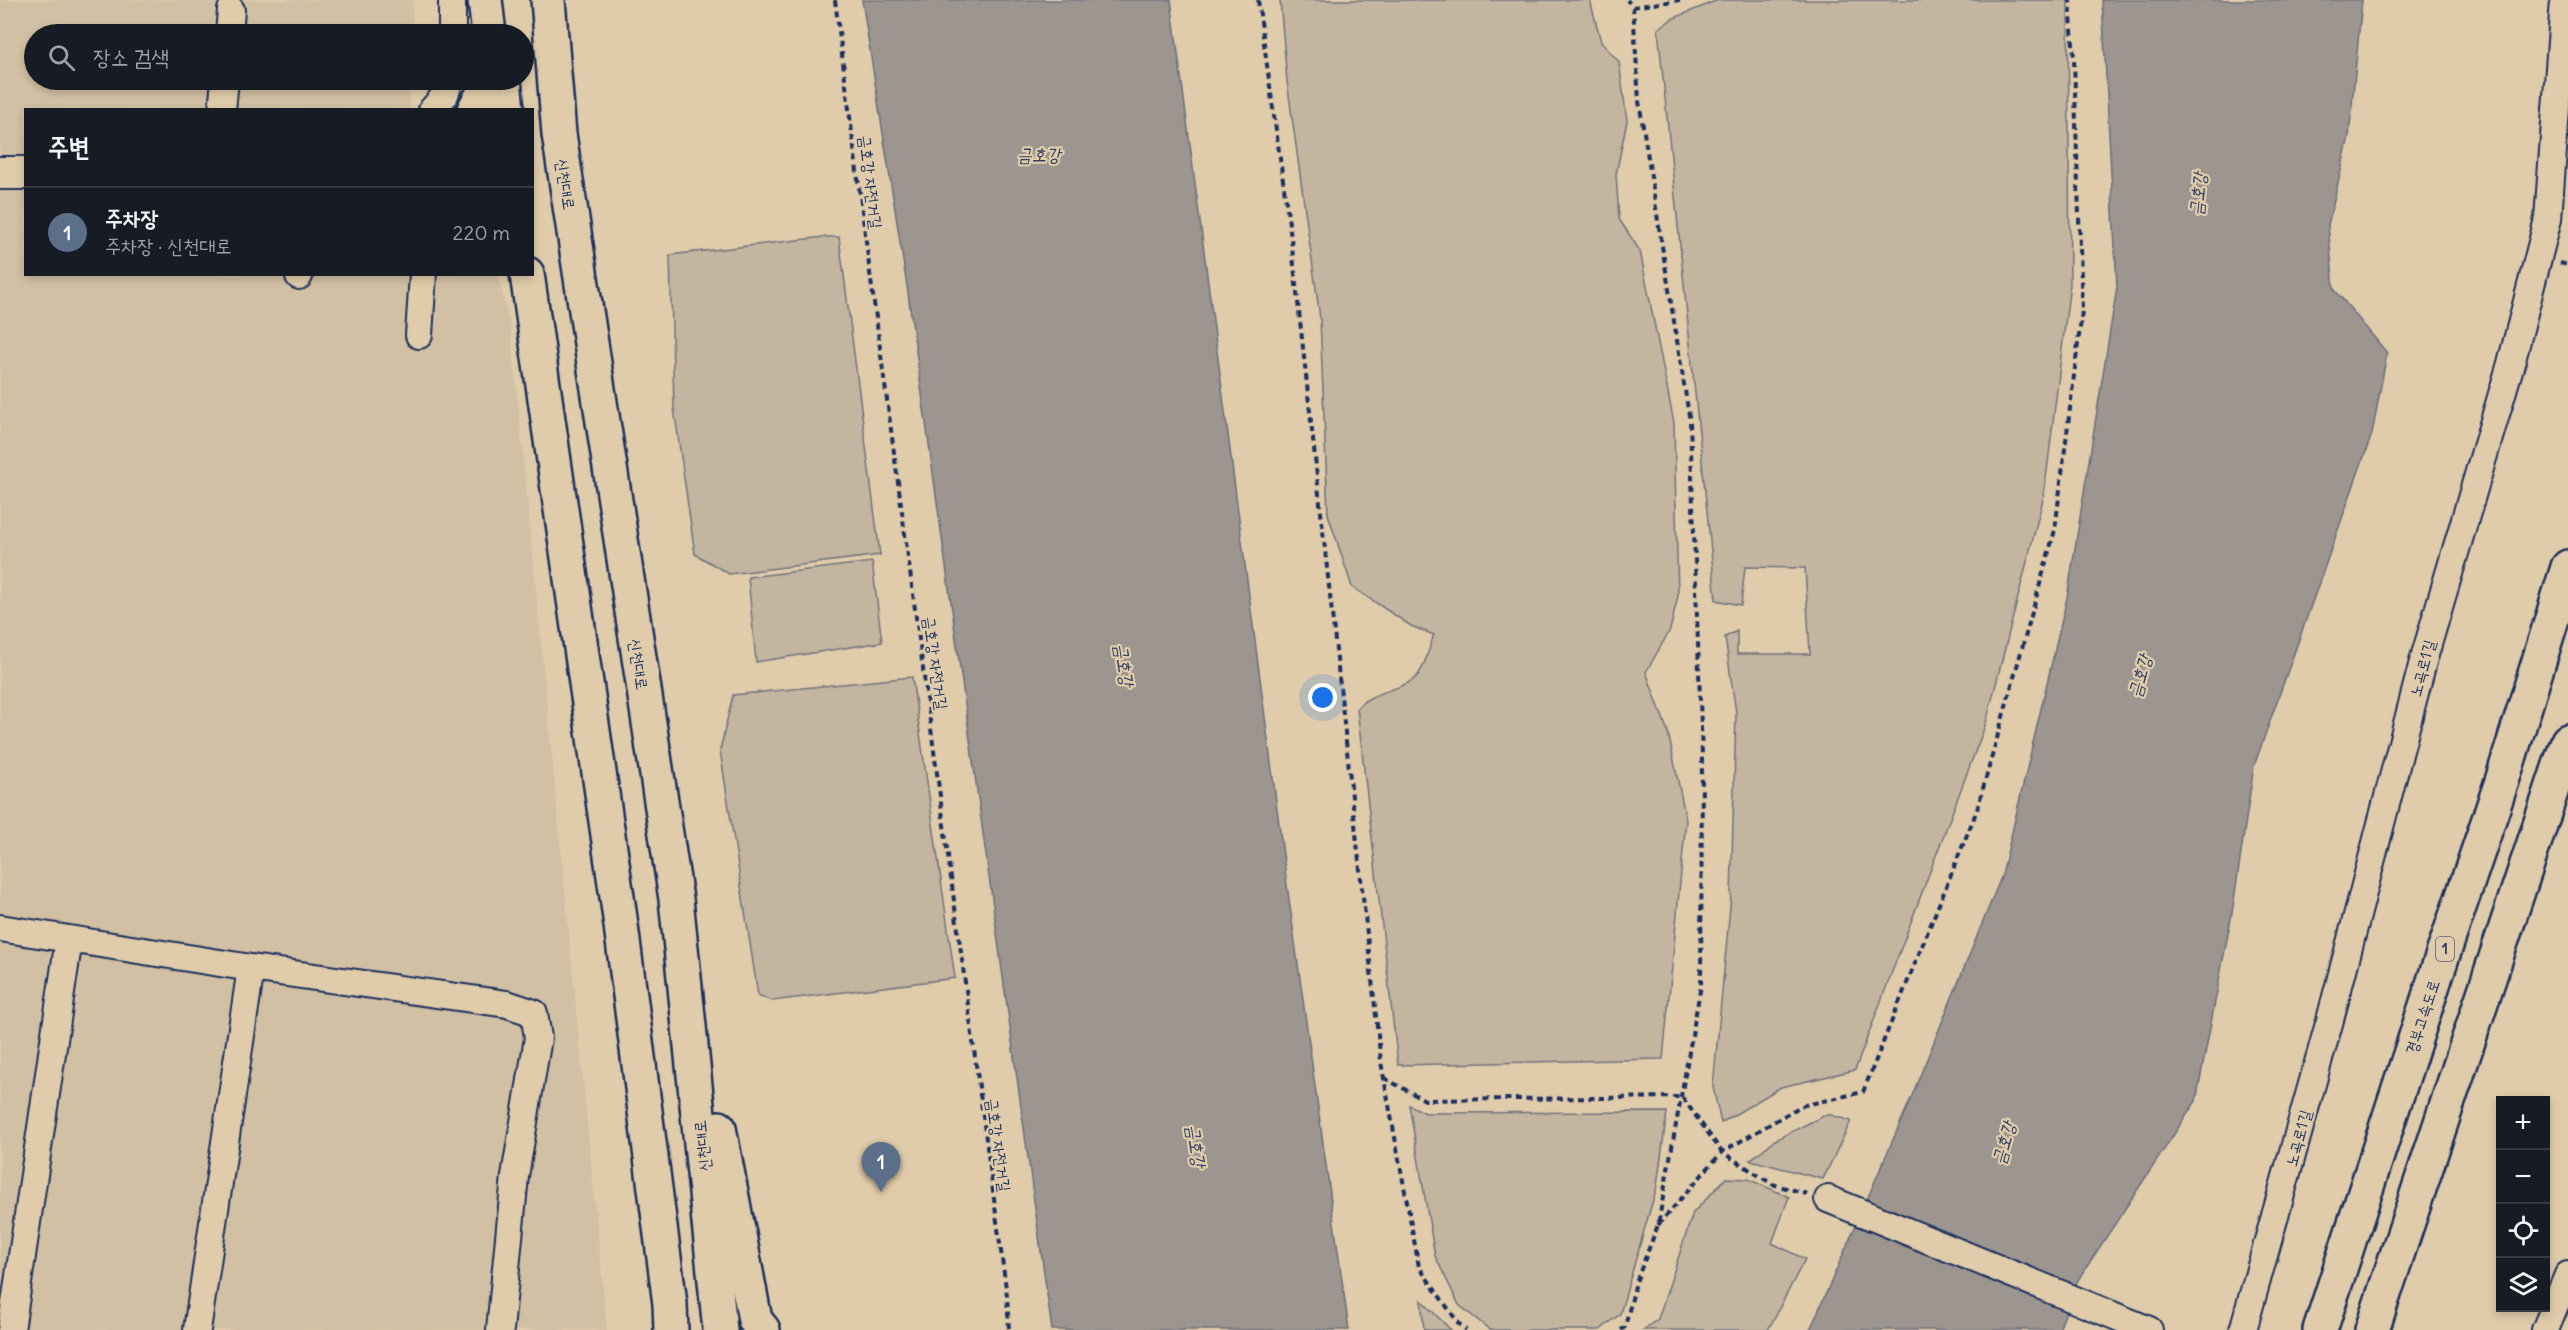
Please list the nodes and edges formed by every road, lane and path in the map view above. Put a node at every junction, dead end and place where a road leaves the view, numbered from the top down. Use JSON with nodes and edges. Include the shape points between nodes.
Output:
{"nodes":[{"id":1,"x":453,"y":0,"type":"edge"},
{"id":2,"x":485,"y":0,"type":"edge"},
{"id":3,"x":496,"y":0,"type":"edge"},
{"id":4,"x":548,"y":0,"type":"edge"},
{"id":5,"x":836,"y":0,"type":"edge"},
{"id":6,"x":1258,"y":0,"type":"edge"},
{"id":7,"x":1628,"y":0,"type":"edge"},
{"id":8,"x":1680,"y":0,"type":"edge"},
{"id":9,"x":2070,"y":0,"type":"edge"},
{"id":10,"x":2564,"y":0,"type":"edge"},
{"id":11,"x":1633,"y":7,"type":"junction"},
{"id":12,"x":452,"y":24,"type":"edge"},
{"id":13,"x":488,"y":24,"type":"edge"},
{"id":14,"x":498,"y":24,"type":"edge"},
{"id":15,"x":224,"y":90,"type":"edge"},
{"id":16,"x":447,"y":90,"type":"edge"},
{"id":17,"x":484,"y":90,"type":"edge"},
{"id":18,"x":505,"y":90,"type":"edge"},
{"id":19,"x":222,"y":108,"type":"edge"},
{"id":20,"x":434,"y":108,"type":"edge"},
{"id":21,"x":475,"y":108,"type":"edge"},
{"id":22,"x":507,"y":108,"type":"edge"},
{"id":23,"x":0,"y":173,"type":"edge"},
{"id":24,"x":24,"y":173,"type":"edge"},
{"id":25,"x":423,"y":276,"type":"edge"},
{"id":26,"x":511,"y":276,"type":"edge"},
{"id":27,"x":527,"y":276,"type":"edge"},
{"id":28,"x":419,"y":335,"type":"dead end"},
{"id":29,"x":568,"y":561,"type":"junction"},
{"id":30,"x":2568,"y":567,"type":"edge"},
{"id":31,"x":2568,"y":741,"type":"edge"},
{"id":32,"x":676,"y":899,"type":"junction"},
{"id":33,"x":0,"y":928,"type":"edge"},
{"id":34,"x":69,"y":939,"type":"junction"},
{"id":35,"x":251,"y":968,"type":"junction"},
{"id":36,"x":1384,"y":1078,"type":"junction"},
{"id":37,"x":1682,"y":1097,"type":"junction"},
{"id":38,"x":1722,"y":1152,"type":"junction"},
{"id":39,"x":1828,"y":1199,"type":"joint"},
{"id":40,"x":1658,"y":1225,"type":"junction"},
{"id":41,"x":2568,"y":1275,"type":"edge"},
{"id":42,"x":759,"y":1325,"type":"edge"},
{"id":43,"x":11,"y":1330,"type":"edge"},
{"id":44,"x":197,"y":1330,"type":"edge"},
{"id":45,"x":500,"y":1330,"type":"edge"},
{"id":46,"x":671,"y":1330,"type":"edge"},
{"id":47,"x":720,"y":1330,"type":"edge"},
{"id":48,"x":1009,"y":1330,"type":"edge"},
{"id":49,"x":1466,"y":1330,"type":"edge"},
{"id":50,"x":1621,"y":1330,"type":"edge"},
{"id":51,"x":2149,"y":1330,"type":"edge"},
{"id":52,"x":2243,"y":1330,"type":"edge"},
{"id":53,"x":2320,"y":1330,"type":"edge"},
{"id":54,"x":2372,"y":1330,"type":"edge"},
{"id":55,"x":2545,"y":1330,"type":"edge"}],
"edges":[{"from":1,"to":12,"type":"street"},
{"from":2,"to":13,"type":"highway"},
{"from":3,"to":14,"type":"highway"},
{"from":4,"to":32,"type":"highway","name":"신천대로","via":[[560,146]]},
{"from":5,"to":48,"type":"path","name":"금호강 자전거길","via":[[959,922]]},
{"from":6,"to":36,"type":"path","via":[[1291,238]]},
{"from":7,"to":11,"type":"path"},
{"from":8,"to":11,"type":"path"},
{"from":9,"to":38,"type":"path","via":[[2082,311],[2055,530],[1977,810],[1863,1092],[1801,1106]]},
{"from":10,"to":52,"type":"street","name":"노곡로1길","via":[[2548,219],[2512,360],[2424,658],[2327,1031]]},
{"from":11,"to":37,"type":"path","via":[[1639,101],[1690,422],[1702,755],[1701,985]]},
{"from":15,"to":19,"type":"street"},
{"from":16,"to":20,"type":"street"},
{"from":17,"to":21,"type":"highway"},
{"from":18,"to":22,"type":"highway"},
{"from":23,"to":24,"type":"main road"},
{"from":25,"to":28,"type":"street"},
{"from":26,"to":29,"type":"highway"},
{"from":27,"to":29,"type":"highway"},
{"from":29,"to":46,"type":"highway","via":[[620,918]]},
{"from":30,"to":53,"type":"highway","name":"경부고속도로","number":"1","via":[[2502,781]]},
{"from":31,"to":54,"type":"highway"},
{"from":32,"to":42,"type":"highway"},
{"from":32,"to":47,"type":"highway","name":"신천대로"},
{"from":33,"to":34,"type":"street"},
{"from":34,"to":35,"type":"street"},
{"from":34,"to":43,"type":"street"},
{"from":35,"to":44,"type":"street"},
{"from":35,"to":45,"type":"street","via":[[507,1004],[534,1013],[538,1038],[515,1176]]},
{"from":36,"to":37,"type":"path","via":[[1425,1100]]},
{"from":36,"to":49,"type":"path","via":[[1419,1267]]},
{"from":37,"to":38,"type":"path"},
{"from":37,"to":40,"type":"path"},
{"from":38,"to":39,"type":"path","via":[[1772,1184]]},
{"from":38,"to":40,"type":"path"},
{"from":39,"to":51,"type":"street"},
{"from":40,"to":50,"type":"path"},
{"from":41,"to":55,"type":"street"}]}
